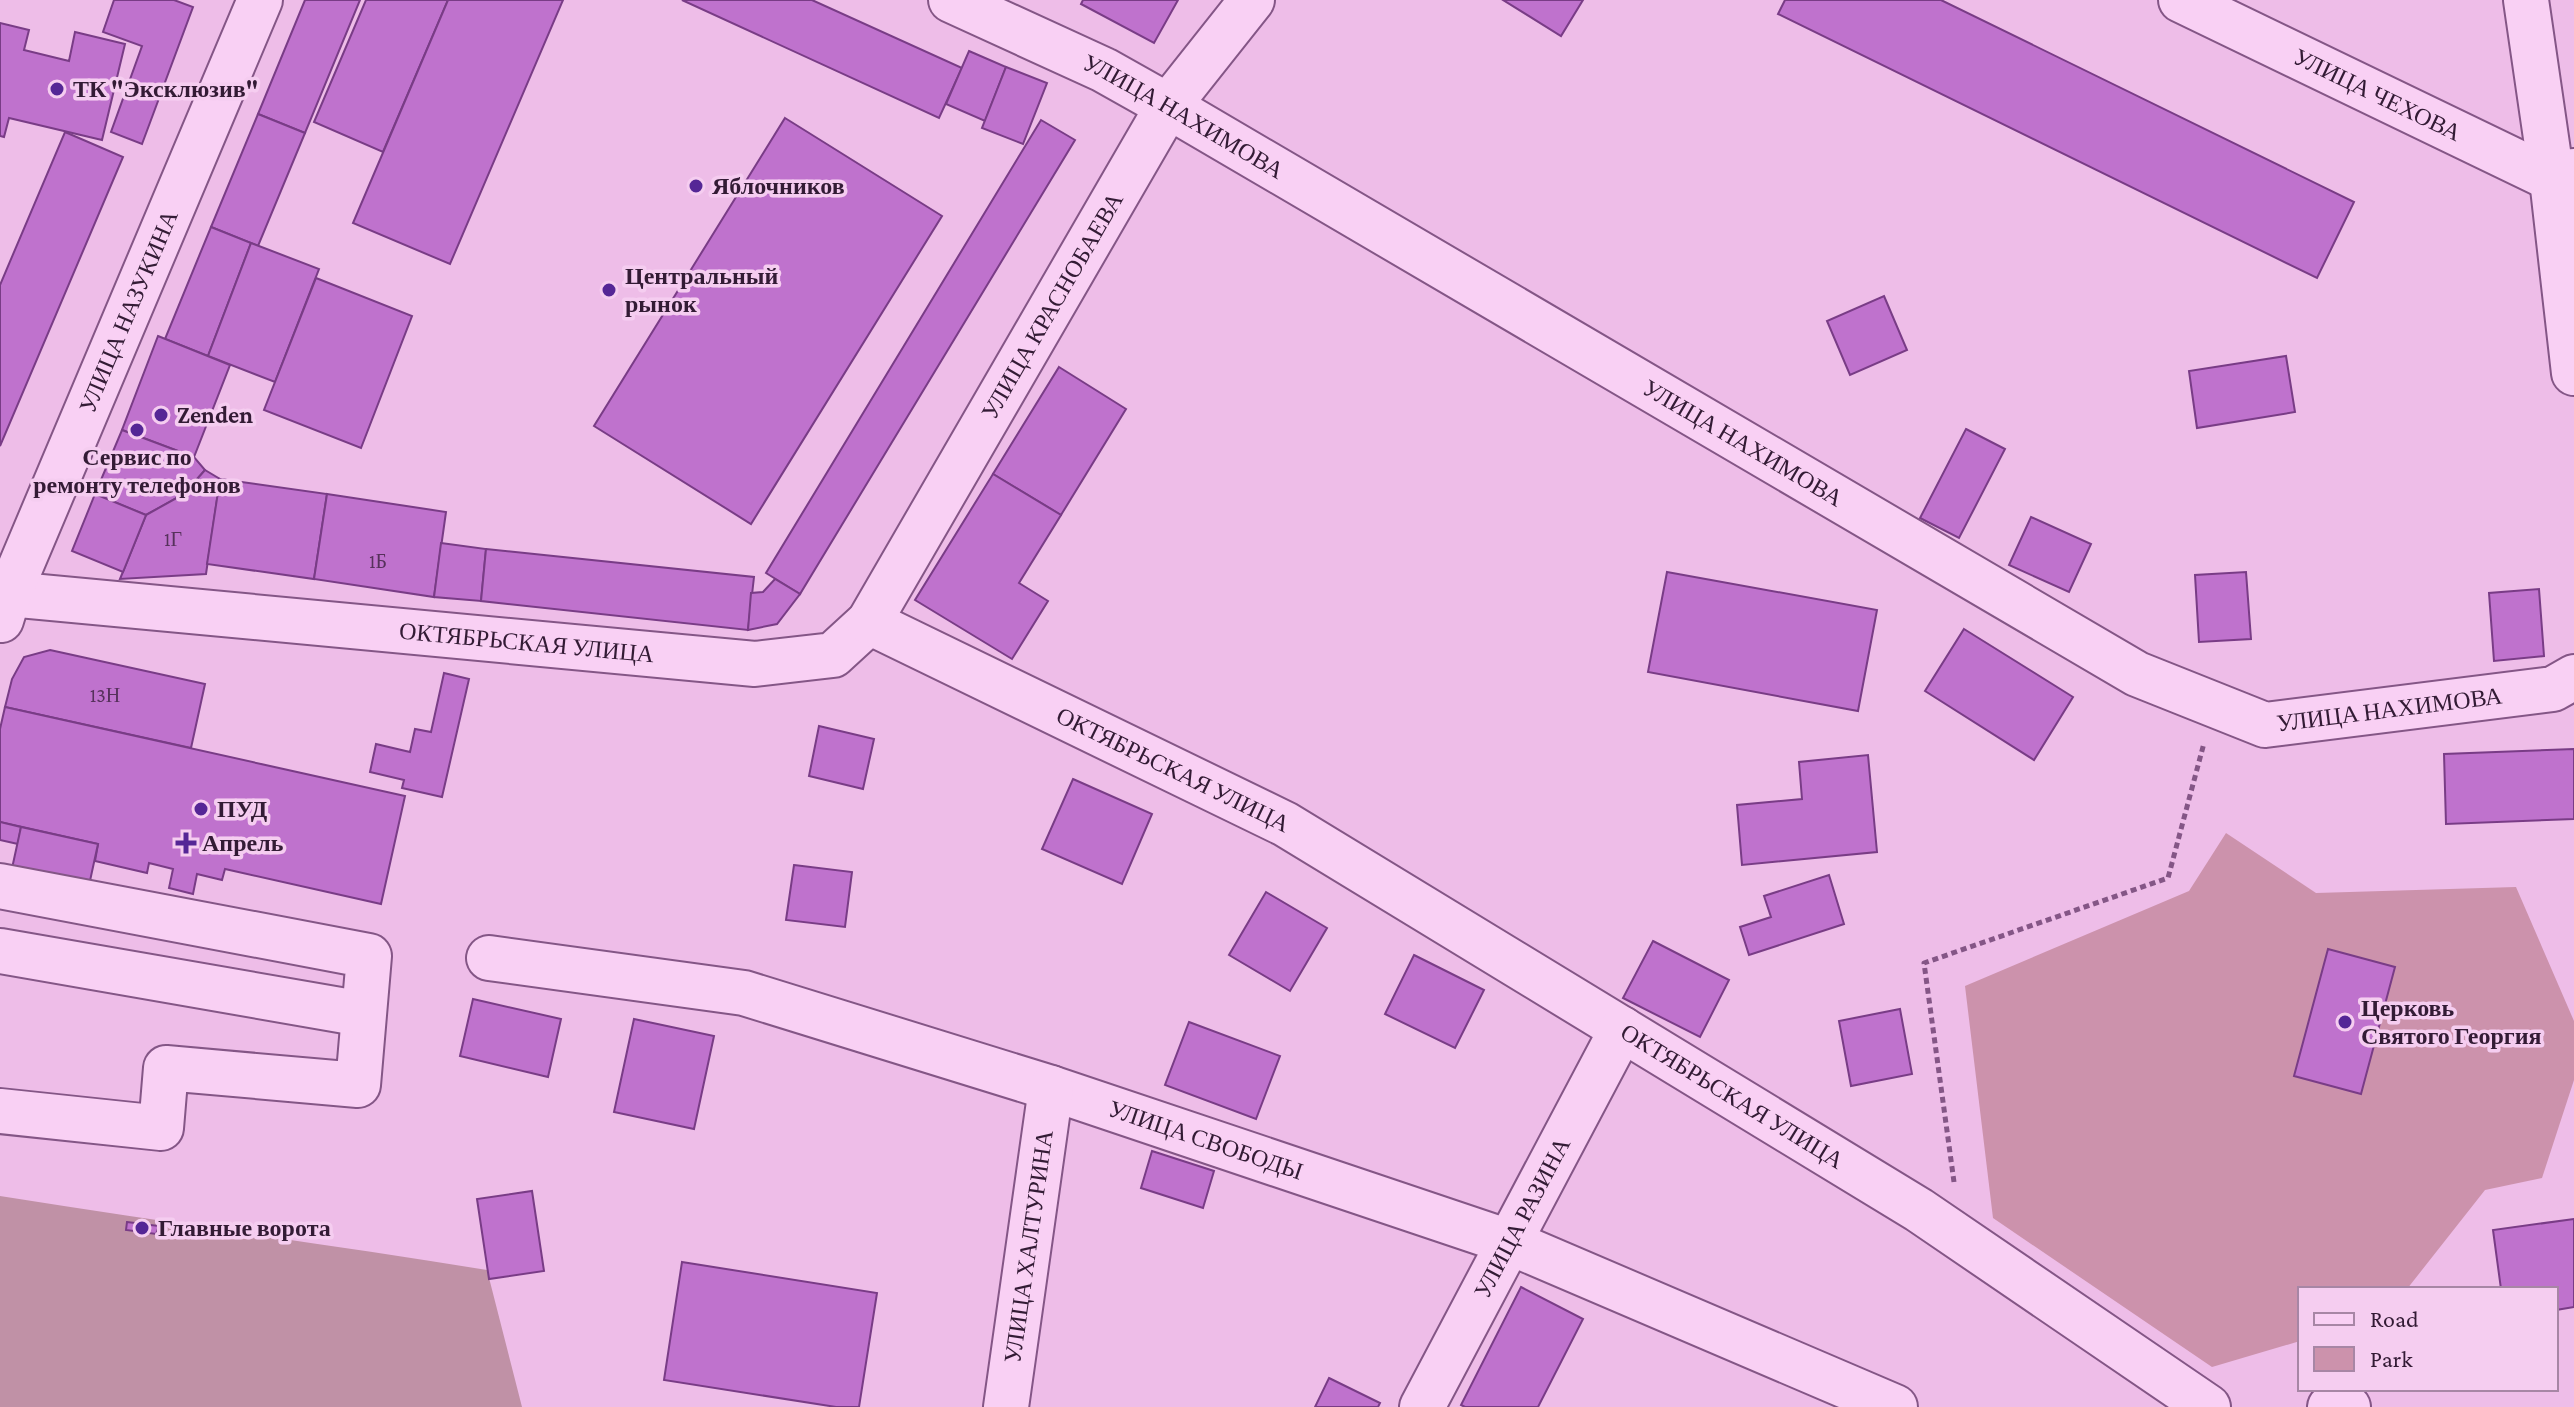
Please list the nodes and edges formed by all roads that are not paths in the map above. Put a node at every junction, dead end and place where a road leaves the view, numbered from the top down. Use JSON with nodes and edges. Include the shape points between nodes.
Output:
{"nodes":[{"id":1,"x":260,"y":0,"type":"edge"},
{"id":2,"x":951,"y":0,"type":"edge"},
{"id":3,"x":1252,"y":0,"type":"edge"},
{"id":4,"x":2181,"y":0,"type":"edge"},
{"id":5,"x":2526,"y":0,"type":"edge"},
{"id":6,"x":1168,"y":106,"type":"junction"},
{"id":7,"x":2563,"y":175,"type":"edge"},
{"id":8,"x":2574,"y":373,"type":"edge"},
{"id":9,"x":8,"y":584,"type":"edge"},
{"id":10,"x":869,"y":622,"type":"junction"},
{"id":11,"x":2574,"y":677,"type":"edge"},
{"id":12,"x":0,"y":886,"type":"edge"},
{"id":13,"x":0,"y":951,"type":"edge"},
{"id":14,"x":489,"y":958,"type":"dead end"},
{"id":15,"x":363,"y":1014,"type":"junction"},
{"id":16,"x":1622,"y":1029,"type":"junction"},
{"id":17,"x":1051,"y":1088,"type":"junction"},
{"id":18,"x":0,"y":1111,"type":"edge"},
{"id":19,"x":1509,"y":1242,"type":"junction"},
{"id":20,"x":1006,"y":1407,"type":"edge"},
{"id":21,"x":1422,"y":1407,"type":"edge"},
{"id":22,"x":1895,"y":1407,"type":"edge"},
{"id":23,"x":2208,"y":1407,"type":"edge"},
{"id":24,"x":2330,"y":1407,"type":"edge"},
{"id":25,"x":2348,"y":1407,"type":"edge"}],
"edges":[{"from":1,"to":9,"type":"street","name":"УЛИЦА НАЗУКИНА"},
{"from":2,"to":6,"type":"street","name":"УЛИЦА НАХИМОВА","via":[[1104,70]]},
{"from":3,"to":6,"type":"street","name":"УЛИЦА КРАСНОБАЕВА"},
{"from":4,"to":7,"type":"street","name":"УЛИЦА ЧЕХОВА"},
{"from":5,"to":7,"type":"street"},
{"from":6,"to":10,"type":"street","name":"УЛИЦА КРАСНОБАЕВА"},
{"from":6,"to":11,"type":"street","name":"УЛИЦА НАХИМОВА","via":[[2137,674],[2265,725],[2553,689]]},
{"from":7,"to":8,"type":"street"},
{"from":9,"to":10,"type":"street","name":"ОКТЯБРЬСКАЯ УЛИЦА","via":[[755,664],[833,655]]},
{"from":10,"to":16,"type":"street","name":"ОКТЯБРЬСКАЯ УЛИЦА","via":[[1285,824]]},
{"from":12,"to":15,"type":"street","via":[[369,956]]},
{"from":13,"to":15,"type":"street"},
{"from":14,"to":17,"type":"street","name":"УЛИЦА СВОБОДЫ","via":[[744,993]]},
{"from":15,"to":18,"type":"street","via":[[358,1085],[166,1068],[161,1128]]},
{"from":16,"to":19,"type":"street","name":"УЛИЦА РАЗИНА"},
{"from":16,"to":23,"type":"street","name":"ОКТЯБРЬСКАЯ УЛИЦА","via":[[1961,1238]]},
{"from":17,"to":19,"type":"street","name":"УЛИЦА СВОБОДЫ"},
{"from":17,"to":20,"type":"street","name":"УЛИЦА ХАЛТУРИНА"},
{"from":19,"to":21,"type":"street","name":"УЛИЦА РАЗИНА"},
{"from":19,"to":22,"type":"street","name":"УЛИЦА СВОБОДЫ"},
{"from":24,"to":25,"type":"street"}]}
